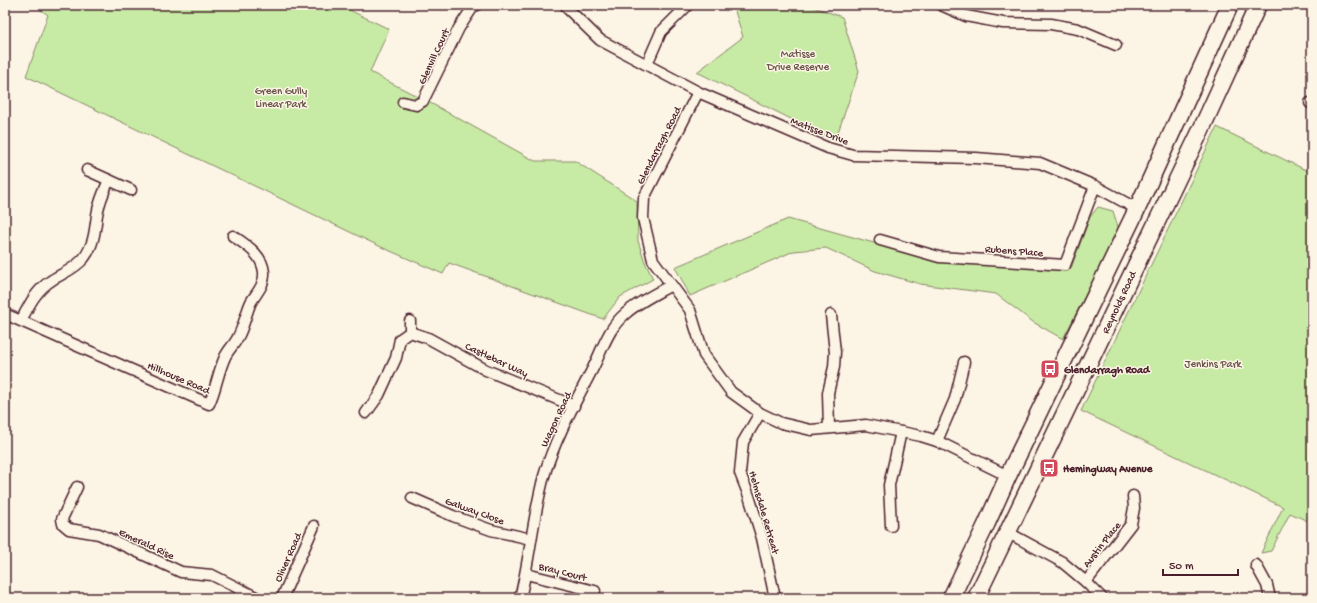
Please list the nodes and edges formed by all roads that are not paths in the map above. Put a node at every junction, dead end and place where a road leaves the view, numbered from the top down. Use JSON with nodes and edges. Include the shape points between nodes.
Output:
{"nodes":[{"id":1,"x":477,"y":5,"type":"edge"},
{"id":2,"x":566,"y":5,"type":"edge"},
{"id":3,"x":688,"y":5,"type":"edge"},
{"id":4,"x":941,"y":5,"type":"edge"},
{"id":5,"x":1230,"y":5,"type":"edge"},
{"id":6,"x":1258,"y":5,"type":"edge"},
{"id":7,"x":1116,"y":45,"type":"dead end"},
{"id":8,"x":647,"y":64,"type":"junction"},
{"id":9,"x":698,"y":92,"type":"junction"},
{"id":10,"x":403,"y":102,"type":"dead end"},
{"id":11,"x":87,"y":170,"type":"dead end"},
{"id":12,"x":109,"y":180,"type":"junction"},
{"id":13,"x":1095,"y":186,"type":"junction"},
{"id":14,"x":131,"y":190,"type":"dead end"},
{"id":15,"x":1137,"y":209,"type":"junction"},
{"id":16,"x":1158,"y":219,"type":"junction"},
{"id":17,"x":233,"y":236,"type":"dead end"},
{"id":18,"x":880,"y":240,"type":"dead end"},
{"id":19,"x":671,"y":285,"type":"junction"},
{"id":20,"x":5,"y":314,"type":"edge"},
{"id":21,"x":831,"y":315,"type":"dead end"},
{"id":22,"x":22,"y":321,"type":"junction"},
{"id":23,"x":410,"y":321,"type":"dead end"},
{"id":24,"x":410,"y":332,"type":"junction"},
{"id":25,"x":964,"y":362,"type":"dead end"},
{"id":26,"x":574,"y":406,"type":"junction"},
{"id":27,"x":366,"y":413,"type":"dead end"},
{"id":28,"x":760,"y":413,"type":"junction"},
{"id":29,"x":829,"y":428,"type":"junction"},
{"id":30,"x":901,"y":432,"type":"junction"},
{"id":31,"x":937,"y":440,"type":"junction"},
{"id":32,"x":1008,"y":476,"type":"junction"},
{"id":33,"x":77,"y":487,"type":"dead end"},
{"id":34,"x":1133,"y":496,"type":"dead end"},
{"id":35,"x":412,"y":498,"type":"dead end"},
{"id":36,"x":987,"y":523,"type":"junction"},
{"id":37,"x":314,"y":526,"type":"dead end"},
{"id":38,"x":891,"y":526,"type":"dead end"},
{"id":39,"x":1007,"y":532,"type":"junction"},
{"id":40,"x":530,"y":539,"type":"junction"},
{"id":41,"x":1256,"y":565,"type":"dead end"},
{"id":42,"x":526,"y":574,"type":"junction"},
{"id":43,"x":1086,"y":582,"type":"junction"},
{"id":44,"x":595,"y":591,"type":"dead end"},
{"id":45,"x":258,"y":598,"type":"edge"},
{"id":46,"x":282,"y":598,"type":"edge"},
{"id":47,"x":520,"y":598,"type":"edge"},
{"id":48,"x":775,"y":598,"type":"edge"},
{"id":49,"x":951,"y":598,"type":"edge"},
{"id":50,"x":976,"y":598,"type":"edge"},
{"id":51,"x":1102,"y":598,"type":"edge"},
{"id":52,"x":1270,"y":598,"type":"edge"}],
"edges":[{"from":1,"to":10,"type":"street","name":"Glenvill Court","via":[[459,28],[424,101],[416,105]]},
{"from":2,"to":8,"type":"street","name":"Matisse Drive","via":[[600,40]]},
{"from":3,"to":8,"type":"street","via":[[661,32]]},
{"from":4,"to":7,"type":"street","via":[[966,16],[1003,23],[1051,24],[1078,29]]},
{"from":5,"to":15,"type":"main road","name":"Reynolds Road"},
{"from":6,"to":16,"type":"main road","name":"Reynolds Road"},
{"from":8,"to":9,"type":"street","name":"Matisse Drive"},
{"from":9,"to":13,"type":"street","name":"Matisse Drive","via":[[828,148],[853,155],[976,158],[1040,163]]},
{"from":9,"to":19,"type":"street","name":"Glendarragh Road","via":[[644,198],[643,218],[653,260]]},
{"from":11,"to":12,"type":"street"},
{"from":12,"to":14,"type":"street"},
{"from":12,"to":22,"type":"street","via":[[97,215],[92,243],[84,258],[74,268],[38,291],[29,303]]},
{"from":13,"to":15,"type":"street","name":"Matisse Drive"},
{"from":13,"to":18,"type":"street","name":"Rubens Place","via":[[1065,265],[939,257]]},
{"from":15,"to":16,"type":"main road"},
{"from":15,"to":32,"type":"main road","name":"Reynolds Road"},
{"from":16,"to":39,"type":"main road","name":"Reynolds Road"},
{"from":17,"to":22,"type":"street","name":"Hillhouse Road","via":[[253,250],[261,262],[264,273],[261,289],[249,307],[238,337],[225,357],[209,404]]},
{"from":19,"to":26,"type":"street","name":"Wagon Road","via":[[625,314],[614,325]]},
{"from":19,"to":28,"type":"street","name":"Glendarragh Road","via":[[690,310],[704,355],[731,392]]},
{"from":20,"to":22,"type":"street","name":"Hillhouse Road"},
{"from":21,"to":29,"type":"street","via":[[836,352],[828,393]]},
{"from":23,"to":24,"type":"street"},
{"from":24,"to":26,"type":"street","name":"Castlebar Way","via":[[428,338],[486,370]]},
{"from":24,"to":27,"type":"street","via":[[400,339],[396,358],[379,395]]},
{"from":25,"to":31,"type":"street","via":[[955,399]]},
{"from":26,"to":40,"type":"street","name":"Wagon Road","via":[[552,452]]},
{"from":28,"to":29,"type":"street","name":"Glendarragh Road","via":[[781,423],[811,430]]},
{"from":28,"to":48,"type":"street","name":"Helmsdale Retreat","via":[[743,442],[740,473],[762,538]]},
{"from":29,"to":30,"type":"street","name":"Glendarragh Road","via":[[866,425]]},
{"from":30,"to":31,"type":"street","name":"Glendarragh Road"},
{"from":30,"to":38,"type":"street","via":[[889,485]]},
{"from":31,"to":32,"type":"street","name":"Glendarragh Road"},
{"from":32,"to":36,"type":"main road","name":"Reynolds Road"},
{"from":33,"to":45,"type":"street","name":"Emerald Rise","via":[[62,519],[63,524],[69,529],[99,534],[181,572],[212,575]]},
{"from":34,"to":43,"type":"street","name":"Austin Place","via":[[1134,508],[1130,524]]},
{"from":35,"to":40,"type":"street","name":"Galway Close","via":[[485,528]]},
{"from":36,"to":39,"type":"main road"},
{"from":36,"to":49,"type":"main road","name":"Reynolds Road"},
{"from":37,"to":46,"type":"street","name":"Oliver Road"},
{"from":39,"to":43,"type":"street","via":[[1062,562]]},
{"from":39,"to":50,"type":"main road","name":"Reynolds Road"},
{"from":40,"to":42,"type":"street","name":"Wagon Road"},
{"from":41,"to":52,"type":"street","via":[[1267,585]]},
{"from":42,"to":44,"type":"street","name":"Bray Court"},
{"from":42,"to":47,"type":"street","name":"Wagon Road"},
{"from":43,"to":51,"type":"street"}]}
